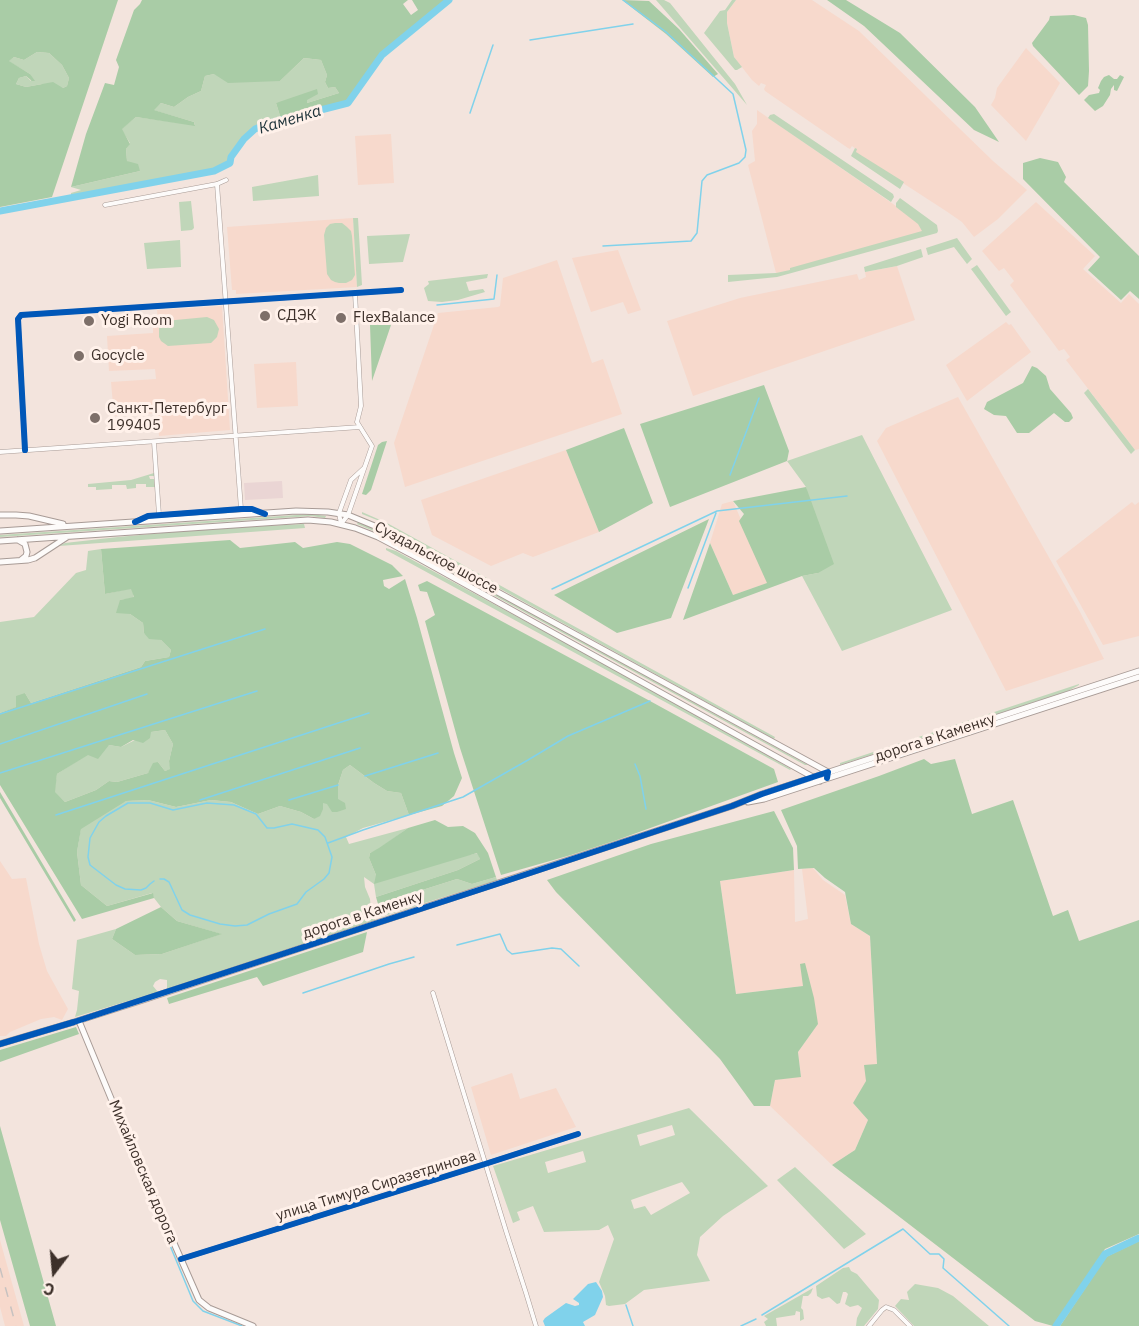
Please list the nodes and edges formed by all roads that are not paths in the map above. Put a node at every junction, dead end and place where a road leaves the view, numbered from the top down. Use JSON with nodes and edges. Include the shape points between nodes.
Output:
{"nodes":[{"id":1,"x":226,"y":180,"type":"dead end"},
{"id":2,"x":217,"y":184,"type":"junction"},
{"id":3,"x":105,"y":205,"type":"dead end"},
{"id":4,"x":401,"y":290,"type":"dead end"},
{"id":5,"x":355,"y":293,"type":"junction"},
{"id":6,"x":226,"y":302,"type":"junction"},
{"id":7,"x":360,"y":427,"type":"junction"},
{"id":8,"x":236,"y":436,"type":"junction"},
{"id":9,"x":154,"y":442,"type":"junction"},
{"id":10,"x":25,"y":450,"type":"junction"},
{"id":11,"x":0,"y":452,"type":"edge"},
{"id":12,"x":365,"y":468,"type":"junction"},
{"id":13,"x":241,"y":509,"type":"junction"},
{"id":14,"x":339,"y":513,"type":"junction"},
{"id":15,"x":265,"y":514,"type":"junction"},
{"id":16,"x":0,"y":515,"type":"edge"},
{"id":17,"x":159,"y":515,"type":"junction"},
{"id":18,"x":348,"y":515,"type":"junction"},
{"id":19,"x":135,"y":522,"type":"junction"},
{"id":20,"x":341,"y":524,"type":"junction"},
{"id":21,"x":71,"y":525,"type":"junction"},
{"id":22,"x":0,"y":531,"type":"edge"},
{"id":23,"x":68,"y":536,"type":"junction"},
{"id":24,"x":17,"y":539,"type":"junction"},
{"id":25,"x":0,"y":540,"type":"edge"},
{"id":26,"x":18,"y":561,"type":"junction"},
{"id":27,"x":0,"y":562,"type":"edge"},
{"id":28,"x":1139,"y":671,"type":"edge"},
{"id":29,"x":1139,"y":677,"type":"edge"},
{"id":30,"x":828,"y":775,"type":"junction"},
{"id":31,"x":814,"y":777,"type":"junction"},
{"id":32,"x":820,"y":781,"type":"junction"},
{"id":33,"x":732,"y":806,"type":"junction"},
{"id":34,"x":433,"y":993,"type":"dead end"},
{"id":35,"x":79,"y":1021,"type":"junction"},
{"id":36,"x":0,"y":1044,"type":"edge"},
{"id":37,"x":578,"y":1134,"type":"dead end"},
{"id":38,"x":485,"y":1164,"type":"junction"},
{"id":39,"x":181,"y":1258,"type":"junction"},
{"id":40,"x":254,"y":1326,"type":"edge"},
{"id":41,"x":536,"y":1326,"type":"edge"},
{"id":42,"x":869,"y":1326,"type":"edge"},
{"id":43,"x":910,"y":1326,"type":"edge"}],
"edges":[{"from":1,"to":2,"type":"street"},
{"from":2,"to":3,"type":"street"},
{"from":2,"to":6,"type":"street"},
{"from":4,"to":5,"type":"street"},
{"from":5,"to":6,"type":"street"},
{"from":5,"to":7,"type":"street"},
{"from":6,"to":8,"type":"street"},
{"from":6,"to":10,"type":"street","via":[[20,316]]},
{"from":7,"to":8,"type":"street"},
{"from":7,"to":12,"type":"street","via":[[372,446]]},
{"from":8,"to":9,"type":"street"},
{"from":8,"to":13,"type":"street"},
{"from":9,"to":10,"type":"street"},
{"from":9,"to":17,"type":"street"},
{"from":10,"to":11,"type":"street"},
{"from":12,"to":14,"type":"street","via":[[351,480]]},
{"from":12,"to":18,"type":"street"},
{"from":13,"to":15,"type":"street"},
{"from":13,"to":17,"type":"street"},
{"from":14,"to":15,"type":"main road","name":"Суздальское шоссе"},
{"from":14,"to":18,"type":"main road","name":"Суздальское шоссе"},
{"from":14,"to":20,"type":"street"},
{"from":15,"to":19,"type":"main road","name":"Суздальское шоссе"},
{"from":16,"to":21,"type":"main road","via":[[29,516]]},
{"from":17,"to":19,"type":"street"},
{"from":18,"to":20,"type":"street"},
{"from":18,"to":30,"type":"main road","name":"Суздальское шоссе","via":[[382,528]]},
{"from":19,"to":21,"type":"main road","name":"Суздальское шоссе"},
{"from":20,"to":23,"type":"main road","name":"Суздальское шоссе","via":[[308,520]]},
{"from":20,"to":31,"type":"main road","name":"Суздальское шоссе","via":[[402,549]]},
{"from":21,"to":22,"type":"main road","name":"Суздальское шоссе"},
{"from":23,"to":24,"type":"main road","name":"Суздальское шоссе"},
{"from":23,"to":26,"type":"main road","via":[[35,558]]},
{"from":24,"to":25,"type":"main road","name":"Суздальское шоссе"},
{"from":24,"to":26,"type":"main road","via":[[25,544],[27,552]]},
{"from":26,"to":27,"type":"main road"},
{"from":28,"to":30,"type":"main road","name":"дорога в Каменку"},
{"from":29,"to":30,"type":"main road","name":"дорога в Каменку"},
{"from":30,"to":31,"type":"main road","name":"дорога в Каменку"},
{"from":30,"to":32,"type":"main road","name":"дорога в Каменку"},
{"from":31,"to":32,"type":"main road","name":"Суздальское шоссе"},
{"from":31,"to":33,"type":"main road","name":"дорога в Каменку"},
{"from":32,"to":33,"type":"main road","name":"дорога в Каменку"},
{"from":33,"to":35,"type":"main road","name":"дорога в Каменку"},
{"from":34,"to":38,"type":"street"},
{"from":35,"to":36,"type":"main road","name":"дорога в Каменку"},
{"from":35,"to":39,"type":"main road","name":"Михайловская дорога"},
{"from":37,"to":38,"type":"street","name":"улица Тимура Сиразетдинова"},
{"from":38,"to":39,"type":"street","name":"улица Тимура Сиразетдинова"},
{"from":38,"to":41,"type":"street"},
{"from":39,"to":40,"type":"main road","name":"Михайловская дорога","via":[[204,1305]]},
{"from":42,"to":43,"type":"street","via":[[886,1307]]}]}
